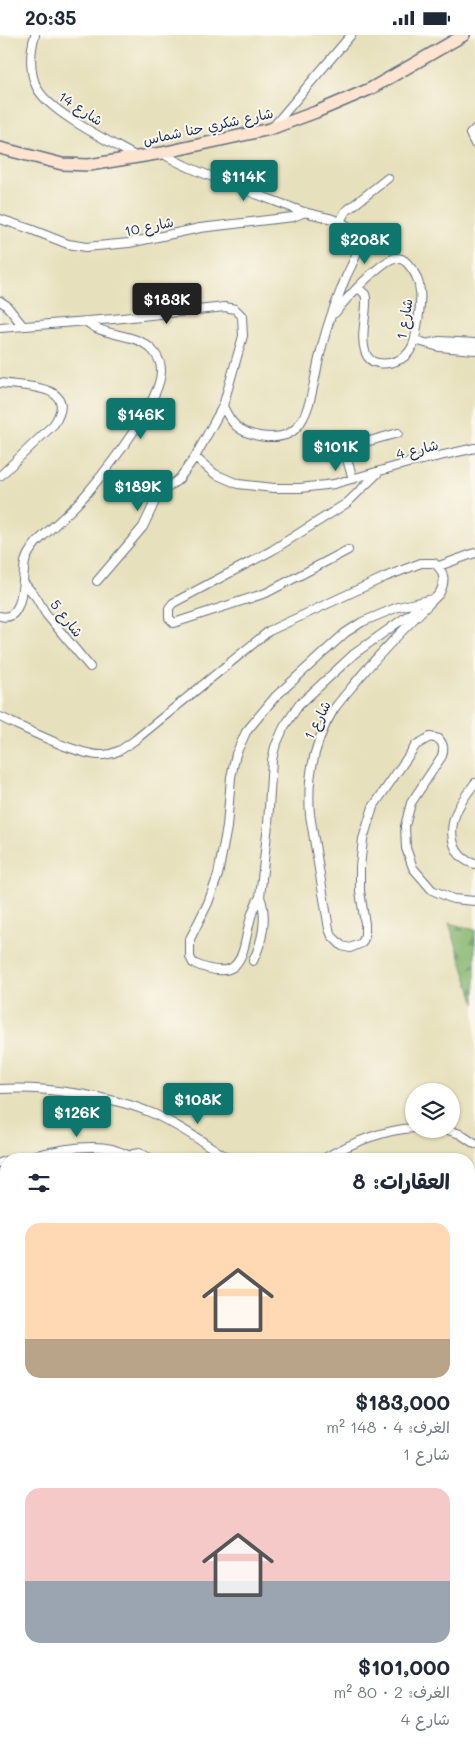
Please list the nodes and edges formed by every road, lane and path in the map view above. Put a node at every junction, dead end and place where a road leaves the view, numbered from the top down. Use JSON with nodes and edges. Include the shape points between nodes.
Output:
{"nodes":[{"id":1,"x":35,"y":35,"type":"edge"},
{"id":2,"x":351,"y":35,"type":"edge"},
{"id":3,"x":464,"y":35,"type":"edge"},
{"id":4,"x":270,"y":129,"type":"junction"},
{"id":5,"x":475,"y":129,"type":"edge"},
{"id":6,"x":475,"y":144,"type":"edge"},
{"id":7,"x":0,"y":148,"type":"edge"},
{"id":8,"x":162,"y":153,"type":"junction"},
{"id":9,"x":137,"y":157,"type":"junction"},
{"id":10,"x":388,"y":178,"type":"dead end"},
{"id":11,"x":306,"y":212,"type":"junction"},
{"id":12,"x":0,"y":219,"type":"edge"},
{"id":13,"x":340,"y":222,"type":"junction"},
{"id":14,"x":358,"y":287,"type":"junction"},
{"id":15,"x":0,"y":301,"type":"edge"},
{"id":16,"x":330,"y":319,"type":"junction"},
{"id":17,"x":86,"y":321,"type":"junction"},
{"id":18,"x":23,"y":327,"type":"junction"},
{"id":19,"x":0,"y":328,"type":"edge"},
{"id":20,"x":415,"y":340,"type":"junction"},
{"id":21,"x":475,"y":343,"type":"edge"},
{"id":22,"x":427,"y":344,"type":"junction"},
{"id":23,"x":475,"y":350,"type":"edge"},
{"id":24,"x":0,"y":383,"type":"edge"},
{"id":25,"x":223,"y":406,"type":"junction"},
{"id":26,"x":398,"y":433,"type":"dead end"},
{"id":27,"x":475,"y":448,"type":"edge"},
{"id":28,"x":195,"y":457,"type":"junction"},
{"id":29,"x":380,"y":471,"type":"junction"},
{"id":30,"x":0,"y":476,"type":"edge"},
{"id":31,"x":353,"y":479,"type":"junction"},
{"id":32,"x":348,"y":550,"type":"dead end"},
{"id":33,"x":475,"y":553,"type":"edge"},
{"id":34,"x":439,"y":567,"type":"junction"},
{"id":35,"x":97,"y":581,"type":"dead end"},
{"id":36,"x":24,"y":583,"type":"junction"},
{"id":37,"x":429,"y":600,"type":"junction"},
{"id":38,"x":0,"y":617,"type":"edge"},
{"id":39,"x":90,"y":667,"type":"dead end"},
{"id":40,"x":0,"y":717,"type":"edge"},
{"id":41,"x":475,"y":783,"type":"edge"},
{"id":42,"x":475,"y":864,"type":"edge"},
{"id":43,"x":260,"y":897,"type":"junction"},
{"id":44,"x":475,"y":901,"type":"edge"},
{"id":45,"x":253,"y":961,"type":"dead end"},
{"id":46,"x":0,"y":1089,"type":"edge"},
{"id":47,"x":405,"y":1130,"type":"edge"},
{"id":48,"x":460,"y":1134,"type":"edge"},
{"id":49,"x":475,"y":1144,"type":"edge"},
{"id":50,"x":43,"y":1153,"type":"edge"},
{"id":51,"x":120,"y":1153,"type":"edge"},
{"id":52,"x":219,"y":1153,"type":"edge"},
{"id":53,"x":335,"y":1153,"type":"edge"}],
"edges":[{"from":1,"to":9,"type":"street","name":"شارع 14","via":[[32,71],[36,87],[46,99],[72,119]]},
{"from":2,"to":4,"type":"street"},
{"from":3,"to":4,"type":"street","name":"شارع شكري حنا شماس","via":[[370,89]]},
{"from":4,"to":8,"type":"street","name":"شارع شكري حنا شماس"},
{"from":5,"to":6,"type":"street","via":[[470,134]]},
{"from":7,"to":9,"type":"street","name":"شارع شكري حنا شماس","via":[[76,165]]},
{"from":8,"to":9,"type":"street","name":"شارع شكري حنا شماس"},
{"from":8,"to":11,"type":"street","via":[[199,171]]},
{"from":10,"to":13,"type":"street","via":[[345,212]]},
{"from":11,"to":12,"type":"street","name":"شارع 10","via":[[293,217],[200,228],[101,247],[68,245]]},
{"from":11,"to":13,"type":"street"},
{"from":13,"to":16,"type":"street","via":[[357,236],[358,246]]},
{"from":14,"to":16,"type":"street","name":"شارع 1"},
{"from":14,"to":20,"type":"street","name":"شارع 1","via":[[366,294],[364,348],[370,361],[387,364],[401,359]]},
{"from":14,"to":20,"type":"street","name":"شارع 1","via":[[390,259],[404,259],[414,269],[420,286]]},
{"from":15,"to":18,"type":"street"},
{"from":16,"to":25,"type":"street","via":[[306,410],[298,427],[273,438],[252,435],[230,421]]},
{"from":17,"to":18,"type":"street"},
{"from":17,"to":25,"type":"street","via":[[225,307],[235,309],[242,316],[243,336]]},
{"from":17,"to":36,"type":"street","via":[[96,328],[144,343],[158,359],[160,377],[153,396],[123,448],[87,493],[28,553]]},
{"from":18,"to":19,"type":"street"},
{"from":20,"to":22,"type":"street"},
{"from":21,"to":22,"type":"street","via":[[440,341]]},
{"from":22,"to":23,"type":"street"},
{"from":24,"to":30,"type":"street","via":[[54,393],[60,398],[62,407],[54,423]]},
{"from":25,"to":28,"type":"street"},
{"from":26,"to":31,"type":"street","via":[[348,447],[345,453]]},
{"from":27,"to":29,"type":"street","name":"شارع 4"},
{"from":28,"to":31,"type":"street","name":"شارع 4","via":[[215,474],[246,486],[313,487]]},
{"from":28,"to":35,"type":"street","via":[[179,479],[158,495],[143,527]]},
{"from":29,"to":31,"type":"street","name":"شارع 4"},
{"from":29,"to":32,"type":"street","via":[[347,503],[271,551],[173,603],[169,608],[169,618],[174,623],[266,593]]},
{"from":33,"to":34,"type":"street"},
{"from":34,"to":37,"type":"street","name":"شارع 1","via":[[443,571],[444,584],[439,593]]},
{"from":34,"to":40,"type":"street","via":[[434,563],[421,563],[268,631],[135,740],[112,754],[83,753]]},
{"from":36,"to":38,"type":"street","via":[[15,613]]},
{"from":36,"to":39,"type":"street","name":"شارع 5"},
{"from":37,"to":43,"type":"street","via":[[354,654],[299,705],[284,727],[272,760]]},
{"from":37,"to":43,"type":"street","via":[[408,603],[381,613],[345,633],[275,697],[246,732],[236,754],[231,777],[228,827],[218,875],[190,939],[193,963],[218,969],[235,967],[244,948],[252,910]]},
{"from":37,"to":44,"type":"street","name":"شارع 1","via":[[379,653],[338,704],[321,734],[312,765],[309,798],[313,835],[329,929],[342,946],[356,947],[365,936],[360,867],[363,839],[373,807],[416,745],[436,737],[444,749],[411,803],[405,826],[406,848],[413,868],[432,890],[453,899]]},
{"from":41,"to":42,"type":"street","via":[[455,815],[452,838],[457,852]]},
{"from":43,"to":45,"type":"street","via":[[263,925],[259,950]]},
{"from":46,"to":52,"type":"street","via":[[48,1090],[128,1105],[160,1117]]},
{"from":47,"to":53,"type":"street","via":[[380,1134]]},
{"from":48,"to":49,"type":"street"},
{"from":50,"to":51,"type":"street","via":[[89,1148]]}]}
